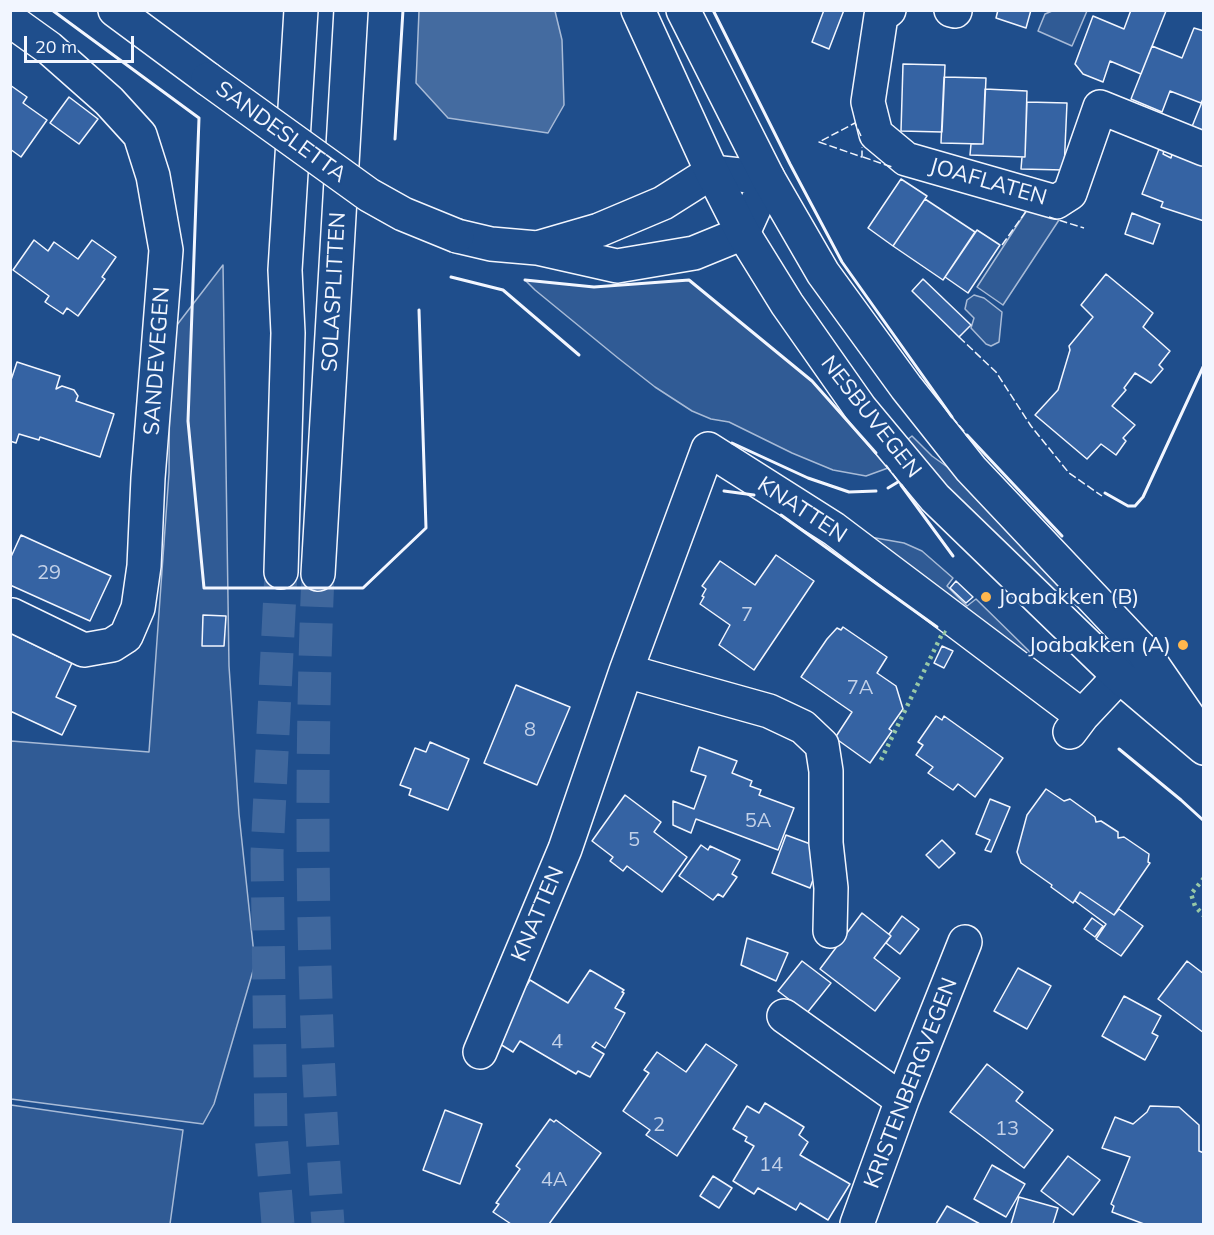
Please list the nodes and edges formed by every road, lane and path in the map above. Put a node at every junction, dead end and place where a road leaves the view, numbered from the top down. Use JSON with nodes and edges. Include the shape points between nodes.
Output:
{"nodes":[{"id":1,"x":115,"y":10,"type":"edge"},
{"id":2,"x":301,"y":10,"type":"edge"},
{"id":3,"x":351,"y":10,"type":"edge"},
{"id":4,"x":638,"y":10,"type":"edge"},
{"id":5,"x":683,"y":10,"type":"edge"},
{"id":6,"x":889,"y":10,"type":"edge"},
{"id":7,"x":10,"y":20,"type":"edge"},
{"id":8,"x":1203,"y":149,"type":"edge"},
{"id":9,"x":712,"y":172,"type":"junction"},
{"id":10,"x":768,"y":178,"type":"junction"},
{"id":11,"x":743,"y":233,"type":"junction"},
{"id":12,"x":537,"y":248,"type":"junction"},
{"id":13,"x":281,"y":572,"type":"tunnel mouth"},
{"id":14,"x":318,"y":574,"type":"tunnel mouth"},
{"id":15,"x":12,"y":615,"type":"edge"},
{"id":16,"x":1143,"y":651,"type":"junction"},
{"id":17,"x":626,"y":671,"type":"junction"},
{"id":18,"x":1119,"y":676,"type":"junction"},
{"id":19,"x":1203,"y":738,"type":"edge"},
{"id":20,"x":1203,"y":748,"type":"edge"},
{"id":21,"x":830,"y":932,"type":"dead end"},
{"id":22,"x":965,"y":942,"type":"dead end"},
{"id":23,"x":784,"y":1016,"type":"dead end"},
{"id":24,"x":480,"y":1053,"type":"dead end"},
{"id":25,"x":902,"y":1100,"type":"junction"},
{"id":26,"x":856,"y":1224,"type":"edge"}],
"edges":[{"from":1,"to":12,"type":"main road","name":"SANDESLETTA","bridge":true,"via":[[369,195],[457,236]]},
{"from":2,"to":13,"type":"main road","name":"SOLASPLITTEN","via":[[285,270],[288,333]]},
{"from":3,"to":14,"type":"main road","name":"SOLASPLITTEN"},
{"from":4,"to":9,"type":"main road","name":"NESBUVEGEN"},
{"from":5,"to":10,"type":"main road","name":"NESBUVEGEN"},
{"from":6,"to":8,"type":"main road","name":"JOAFLATEN","via":[[881,16],[868,102],[876,134],[906,159],[1056,202],[1070,193],[1100,107]]},
{"from":7,"to":15,"type":"main road","name":"SANDEVEGEN","via":[[49,48],[109,101],[140,135],[153,176],[166,250],[138,608],[126,636],[112,645],[84,650]]},
{"from":9,"to":10,"type":"main road"},
{"from":9,"to":11,"type":"main road","name":"NESBUVEGEN"},
{"from":9,"to":12,"type":"main road","via":[[663,203],[599,230]]},
{"from":10,"to":11,"type":"main road"},
{"from":10,"to":16,"type":"main road","name":"NESBUVEGEN","via":[[823,273],[971,470]]},
{"from":11,"to":12,"type":"main road","via":[[694,253],[617,266]]},
{"from":11,"to":18,"type":"main road","name":"NESBUVEGEN","via":[[860,408],[934,498]]},
{"from":16,"to":18,"type":"main road","name":"KNATTEN"},
{"from":16,"to":19,"type":"main road","name":"NESBUVEGEN"},
{"from":17,"to":18,"type":"main road","name":"KNATTEN","via":[[708,449],[834,529],[1076,725]]},
{"from":17,"to":21,"type":"main road","via":[[769,711],[803,727],[822,745]]},
{"from":17,"to":24,"type":"main road","name":"KNATTEN","via":[[565,849]]},
{"from":18,"to":20,"type":"main road","name":"NESBUVEGEN"},
{"from":22,"to":25,"type":"main road","name":"KRISTENBERGVEGEN"},
{"from":23,"to":25,"type":"main road"},
{"from":25,"to":26,"type":"main road","name":"KRISTENBERGVEGEN"}]}
